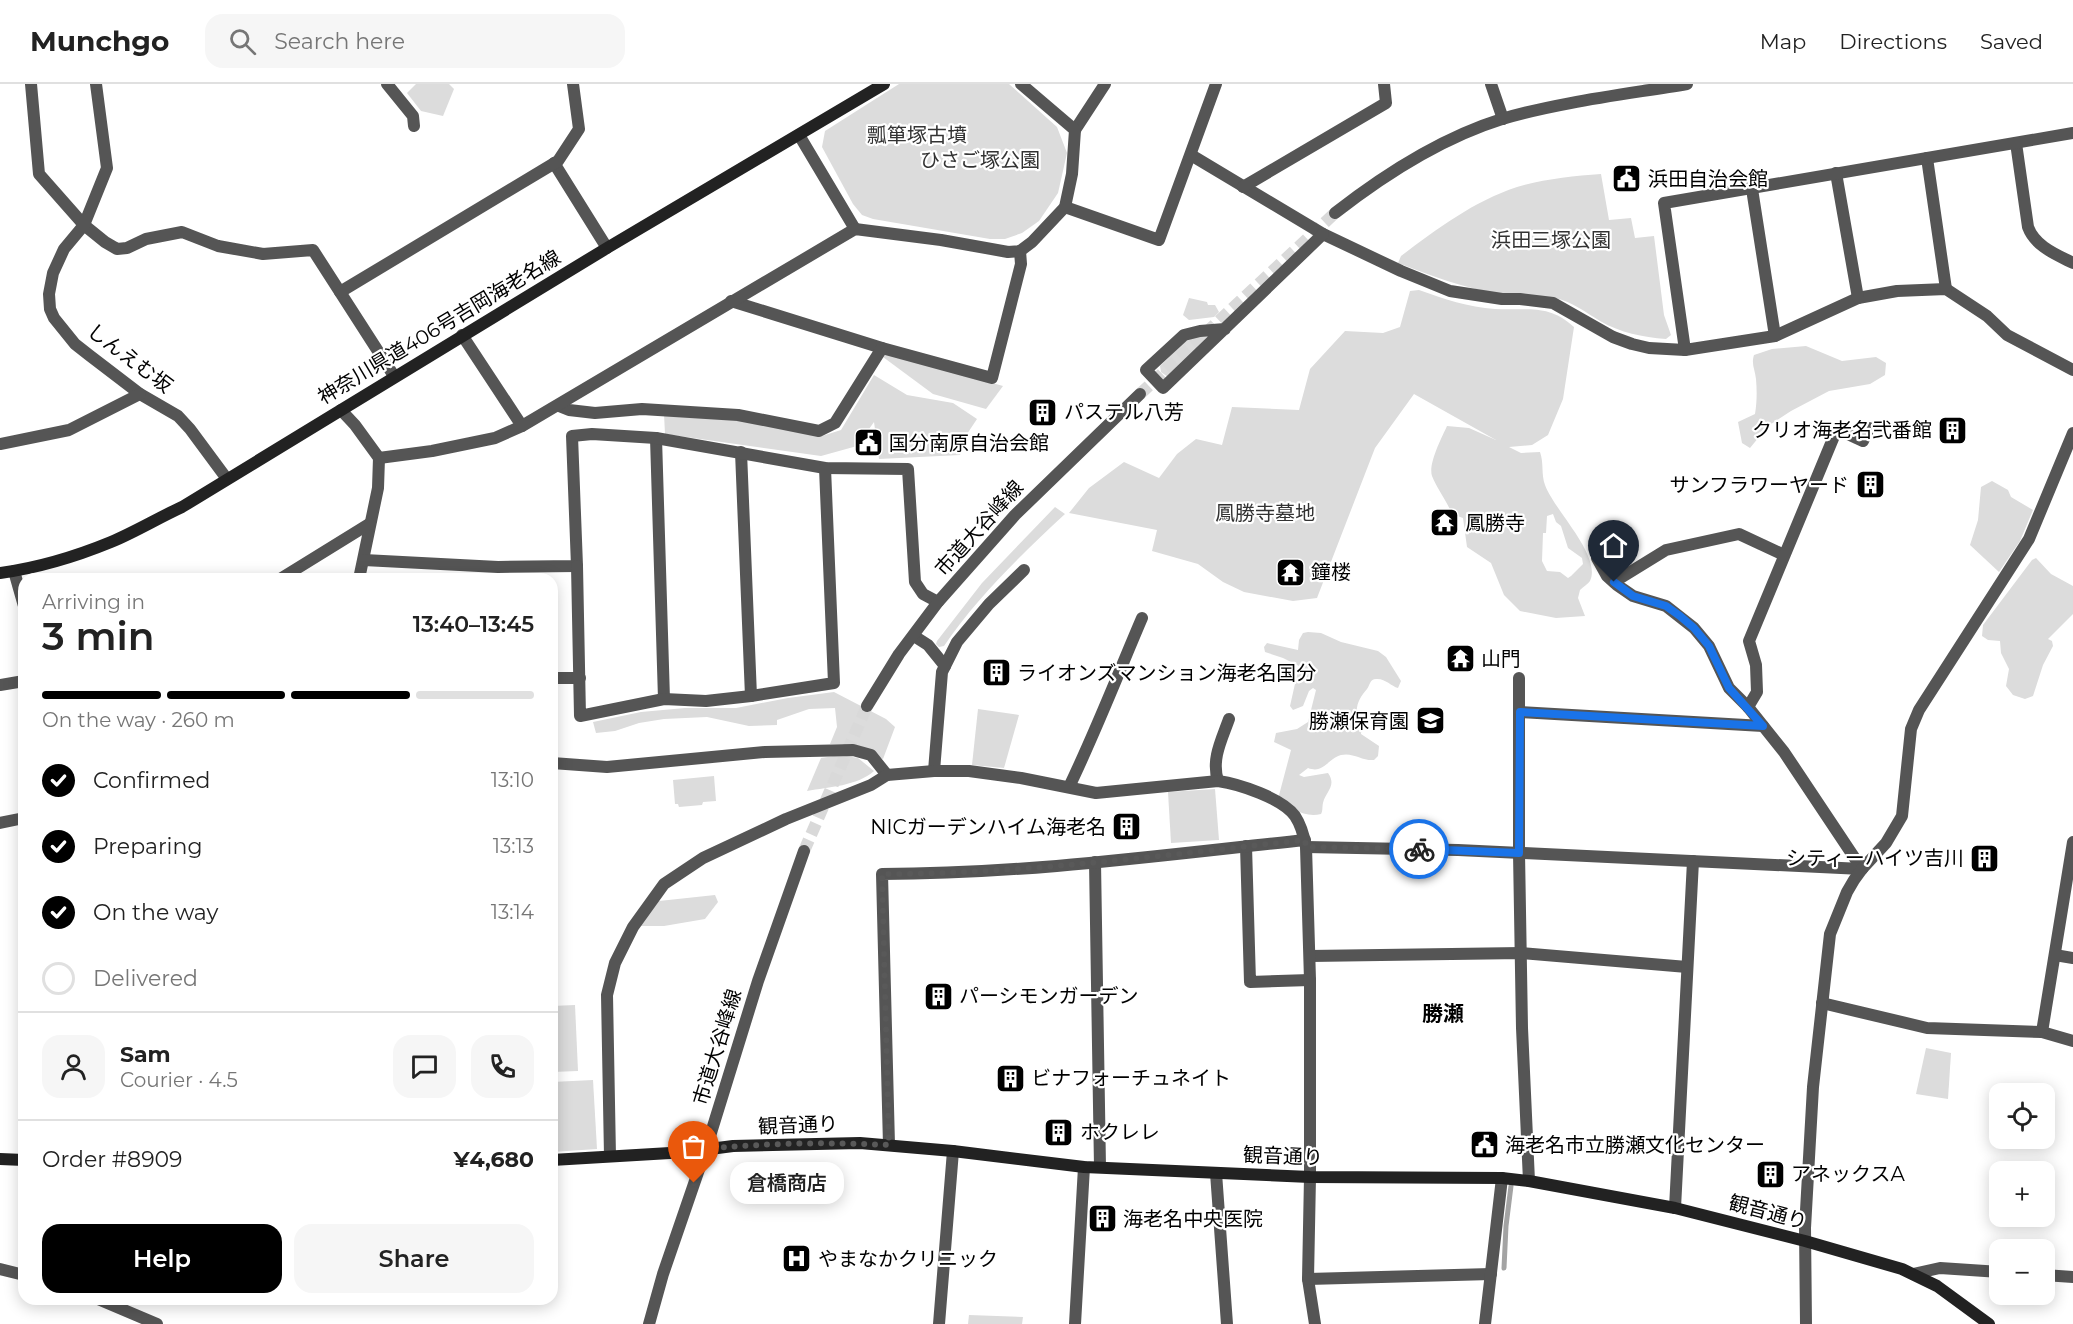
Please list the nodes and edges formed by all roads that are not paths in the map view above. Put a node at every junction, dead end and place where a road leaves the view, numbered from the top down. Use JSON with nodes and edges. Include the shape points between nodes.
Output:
{"nodes":[{"id":1,"x":32,"y":84,"type":"edge"},
{"id":2,"x":96,"y":84,"type":"edge"},
{"id":3,"x":573,"y":84,"type":"edge"},
{"id":4,"x":884,"y":84,"type":"edge"},
{"id":5,"x":1021,"y":84,"type":"edge"},
{"id":6,"x":1105,"y":84,"type":"edge"},
{"id":7,"x":1216,"y":84,"type":"edge"},
{"id":8,"x":1384,"y":84,"type":"edge"},
{"id":9,"x":1491,"y":84,"type":"edge"},
{"id":10,"x":1687,"y":84,"type":"edge"},
{"id":11,"x":394,"y":86,"type":"edge"},
{"id":12,"x":1503,"y":119,"type":"junction"},
{"id":13,"x":414,"y":126,"type":"dead end"},
{"id":14,"x":1074,"y":130,"type":"junction"},
{"id":15,"x":2073,"y":133,"type":"edge"},
{"id":16,"x":800,"y":135,"type":"junction"},
{"id":17,"x":2016,"y":142,"type":"junction"},
{"id":18,"x":1191,"y":155,"type":"junction"},
{"id":19,"x":1927,"y":158,"type":"junction"},
{"id":20,"x":554,"y":163,"type":"junction"},
{"id":21,"x":1836,"y":173,"type":"junction"},
{"id":22,"x":1243,"y":187,"type":"junction"},
{"id":23,"x":1752,"y":189,"type":"junction"},
{"id":24,"x":1065,"y":207,"type":"junction"},
{"id":25,"x":1335,"y":213,"type":"tunnel mouth"},
{"id":26,"x":84,"y":225,"type":"junction"},
{"id":27,"x":855,"y":229,"type":"junction"},
{"id":28,"x":1323,"y":234,"type":"junction"},
{"id":29,"x":607,"y":248,"type":"junction"},
{"id":30,"x":1020,"y":251,"type":"junction"},
{"id":31,"x":2073,"y":263,"type":"edge"},
{"id":32,"x":1946,"y":289,"type":"junction"},
{"id":33,"x":340,"y":292,"type":"junction"},
{"id":34,"x":1858,"y":298,"type":"junction"},
{"id":35,"x":731,"y":301,"type":"junction"},
{"id":36,"x":1225,"y":329,"type":"junction"},
{"id":37,"x":462,"y":335,"type":"junction"},
{"id":38,"x":1775,"y":336,"type":"junction"},
{"id":39,"x":882,"y":348,"type":"junction"},
{"id":40,"x":1685,"y":350,"type":"junction"},
{"id":41,"x":2073,"y":370,"type":"edge"},
{"id":42,"x":394,"y":376,"type":"junction"},
{"id":43,"x":140,"y":394,"type":"junction"},
{"id":44,"x":1140,"y":394,"type":"tunnel mouth"},
{"id":45,"x":559,"y":406,"type":"junction"},
{"id":46,"x":341,"y":410,"type":"junction"},
{"id":47,"x":522,"y":426,"type":"junction"},
{"id":48,"x":1869,"y":428,"type":"dead end"},
{"id":49,"x":2073,"y":433,"type":"edge"},
{"id":50,"x":656,"y":438,"type":"junction"},
{"id":51,"x":0,"y":444,"type":"edge"},
{"id":52,"x":741,"y":452,"type":"junction"},
{"id":53,"x":379,"y":458,"type":"junction"},
{"id":54,"x":825,"y":468,"type":"junction"},
{"id":55,"x":227,"y":479,"type":"junction"},
{"id":56,"x":369,"y":524,"type":"junction"},
{"id":57,"x":1784,"y":555,"type":"junction"},
{"id":58,"x":1597,"y":558,"type":"dead end"},
{"id":59,"x":364,"y":560,"type":"junction"},
{"id":60,"x":577,"y":566,"type":"junction"},
{"id":61,"x":1024,"y":570,"type":"dead end"},
{"id":62,"x":14,"y":571,"type":"junction"},
{"id":63,"x":0,"y":573,"type":"edge"},
{"id":64,"x":290,"y":573,"type":"edge"},
{"id":65,"x":361,"y":573,"type":"edge"},
{"id":66,"x":498,"y":573,"type":"edge"},
{"id":67,"x":1614,"y":582,"type":"junction"},
{"id":68,"x":18,"y":585,"type":"edge"},
{"id":69,"x":938,"y":602,"type":"junction"},
{"id":70,"x":1142,"y":618,"type":"dead end"},
{"id":71,"x":914,"y":636,"type":"junction"},
{"id":72,"x":945,"y":666,"type":"junction"},
{"id":73,"x":558,"y":678,"type":"edge"},
{"id":74,"x":580,"y":678,"type":"junction"},
{"id":75,"x":1519,"y":678,"type":"dead end"},
{"id":76,"x":18,"y":682,"type":"edge"},
{"id":77,"x":0,"y":685,"type":"edge"},
{"id":78,"x":751,"y":696,"type":"junction"},
{"id":79,"x":664,"y":699,"type":"junction"},
{"id":80,"x":867,"y":706,"type":"tunnel mouth"},
{"id":81,"x":1748,"y":707,"type":"junction"},
{"id":82,"x":1520,"y":712,"type":"junction"},
{"id":83,"x":1229,"y":719,"type":"dead end"},
{"id":84,"x":1763,"y":726,"type":"junction"},
{"id":85,"x":558,"y":763,"type":"edge"},
{"id":86,"x":934,"y":771,"type":"junction"},
{"id":87,"x":887,"y":774,"type":"junction"},
{"id":88,"x":1218,"y":781,"type":"junction"},
{"id":89,"x":1070,"y":787,"type":"junction"},
{"id":90,"x":18,"y":819,"type":"edge"},
{"id":91,"x":0,"y":823,"type":"edge"},
{"id":92,"x":2073,"y":842,"type":"edge"},
{"id":93,"x":1306,"y":844,"type":"junction"},
{"id":94,"x":1246,"y":846,"type":"junction"},
{"id":95,"x":804,"y":851,"type":"tunnel mouth"},
{"id":96,"x":1519,"y":853,"type":"junction"},
{"id":97,"x":1693,"y":861,"type":"junction"},
{"id":98,"x":1095,"y":862,"type":"junction"},
{"id":99,"x":1862,"y":869,"type":"junction"},
{"id":100,"x":2070,"y":882,"type":"edge"},
{"id":101,"x":1522,"y":952,"type":"junction"},
{"id":102,"x":2055,"y":955,"type":"junction"},
{"id":103,"x":1310,"y":956,"type":"junction"},
{"id":104,"x":2073,"y":958,"type":"edge"},
{"id":105,"x":1687,"y":967,"type":"junction"},
{"id":106,"x":1310,"y":980,"type":"junction"},
{"id":107,"x":1822,"y":1003,"type":"junction"},
{"id":108,"x":2042,"y":1032,"type":"junction"},
{"id":109,"x":2073,"y":1041,"type":"edge"},
{"id":110,"x":889,"y":1145,"type":"junction"},
{"id":111,"x":706,"y":1149,"type":"junction"},
{"id":112,"x":952,"y":1151,"type":"junction"},
{"id":113,"x":610,"y":1156,"type":"junction"},
{"id":114,"x":0,"y":1159,"type":"edge"},
{"id":115,"x":18,"y":1160,"type":"edge"},
{"id":116,"x":558,"y":1160,"type":"edge"},
{"id":117,"x":1084,"y":1167,"type":"junction"},
{"id":118,"x":1100,"y":1167,"type":"junction"},
{"id":119,"x":1216,"y":1173,"type":"junction"},
{"id":120,"x":1310,"y":1177,"type":"junction"},
{"id":121,"x":1502,"y":1178,"type":"junction"},
{"id":122,"x":1529,"y":1181,"type":"junction"},
{"id":123,"x":1675,"y":1208,"type":"junction"},
{"id":124,"x":1805,"y":1241,"type":"junction"},
{"id":125,"x":0,"y":1269,"type":"edge"},
{"id":126,"x":1989,"y":1271,"type":"edge"},
{"id":127,"x":18,"y":1274,"type":"edge"},
{"id":128,"x":1491,"y":1274,"type":"junction"},
{"id":129,"x":1913,"y":1274,"type":"junction"},
{"id":130,"x":2055,"y":1276,"type":"edge"},
{"id":131,"x":2073,"y":1277,"type":"edge"},
{"id":132,"x":1308,"y":1279,"type":"junction"},
{"id":133,"x":112,"y":1305,"type":"edge"},
{"id":134,"x":157,"y":1324,"type":"edge"},
{"id":135,"x":649,"y":1324,"type":"edge"},
{"id":136,"x":939,"y":1324,"type":"edge"},
{"id":137,"x":1075,"y":1324,"type":"edge"},
{"id":138,"x":1227,"y":1324,"type":"edge"},
{"id":139,"x":1315,"y":1324,"type":"edge"},
{"id":140,"x":1485,"y":1324,"type":"edge"},
{"id":141,"x":1806,"y":1324,"type":"edge"},
{"id":142,"x":1989,"y":1324,"type":"edge"}],
"edges":[{"from":1,"to":26,"type":"street","via":[[39,174]]},
{"from":2,"to":26,"type":"street","name":"しんえむ坂","via":[[106,168]]},
{"from":3,"to":20,"type":"street","via":[[579,129]]},
{"from":4,"to":16,"type":"main road","name":"神奈川県道406号吉岡海老名線"},
{"from":5,"to":14,"type":"street"},
{"from":6,"to":14,"type":"street"},
{"from":7,"to":18,"type":"street"},
{"from":8,"to":22,"type":"street","via":[[1386,103]]},
{"from":9,"to":12,"type":"street"},
{"from":10,"to":12,"type":"street"},
{"from":11,"to":13,"type":"street","via":[[413,116]]},
{"from":12,"to":25,"type":"street","via":[[1440,144],[1369,186]]},
{"from":14,"to":24,"type":"street","via":[[1072,174]]},
{"from":15,"to":17,"type":"street"},
{"from":16,"to":27,"type":"street"},
{"from":16,"to":29,"type":"main road","name":"神奈川県道406号吉岡海老名線"},
{"from":17,"to":19,"type":"street"},
{"from":17,"to":31,"type":"street","via":[[2032,238]]},
{"from":18,"to":22,"type":"street"},
{"from":18,"to":24,"type":"street","via":[[1159,240]]},
{"from":19,"to":21,"type":"street"},
{"from":19,"to":32,"type":"street"},
{"from":20,"to":29,"type":"street"},
{"from":20,"to":33,"type":"street"},
{"from":21,"to":23,"type":"street"},
{"from":21,"to":34,"type":"street"},
{"from":22,"to":28,"type":"street"},
{"from":23,"to":38,"type":"street"},
{"from":23,"to":40,"type":"street","via":[[1664,203]]},
{"from":24,"to":30,"type":"street"},
{"from":26,"to":33,"type":"street","via":[[117,249],[182,232],[218,246],[263,254],[313,249]]},
{"from":26,"to":43,"type":"street","name":"しんえむ坂","via":[[64,249],[53,273],[50,309],[75,344]]},
{"from":27,"to":30,"type":"street"},
{"from":27,"to":35,"type":"street"},
{"from":28,"to":36,"type":"street"},
{"from":28,"to":40,"type":"street","via":[[1450,291],[1553,303],[1632,344]]},
{"from":29,"to":37,"type":"main road","name":"神奈川県道406号吉岡海老名線"},
{"from":30,"to":39,"type":"street","via":[[1021,264],[992,378]]},
{"from":32,"to":34,"type":"street"},
{"from":32,"to":41,"type":"street","via":[[1987,316],[2007,335]]},
{"from":33,"to":42,"type":"street"},
{"from":34,"to":38,"type":"street"},
{"from":35,"to":39,"type":"street"},
{"from":35,"to":45,"type":"street"},
{"from":36,"to":36,"type":"street","via":[[1163,388],[1146,370],[1184,335]]},
{"from":37,"to":42,"type":"main road","name":"神奈川県道406号吉岡海老名線"},
{"from":37,"to":47,"type":"street"},
{"from":38,"to":40,"type":"street"},
{"from":39,"to":45,"type":"street","via":[[835,423],[819,431],[738,415],[642,409],[595,413]]},
{"from":42,"to":46,"type":"main road","name":"神奈川県道406号吉岡海老名線"},
{"from":43,"to":51,"type":"street","via":[[69,430]]},
{"from":43,"to":55,"type":"street","name":"しんえむ坂","via":[[178,416]]},
{"from":44,"to":69,"type":"street","name":"市道大谷峰線","via":[[1015,515]]},
{"from":45,"to":47,"type":"street"},
{"from":46,"to":53,"type":"street"},
{"from":46,"to":55,"type":"main road","name":"神奈川県道406号吉岡海老名線"},
{"from":47,"to":53,"type":"street","via":[[495,438]]},
{"from":48,"to":57,"type":"street","via":[[1863,441],[1837,429]]},
{"from":49,"to":99,"type":"street","via":[[2029,539],[1919,710],[1911,729],[1902,816],[1886,843]]},
{"from":50,"to":52,"type":"street"},
{"from":50,"to":60,"type":"street","via":[[572,436]]},
{"from":50,"to":79,"type":"street"},
{"from":52,"to":54,"type":"street"},
{"from":52,"to":78,"type":"street"},
{"from":53,"to":56,"type":"street","via":[[378,488]]},
{"from":54,"to":69,"type":"street","via":[[908,470],[915,582],[923,594]]},
{"from":54,"to":78,"type":"street","via":[[834,683]]},
{"from":55,"to":62,"type":"main road","name":"神奈川県道406号吉岡海老名線","via":[[182,507],[111,542]]},
{"from":56,"to":59,"type":"street"},
{"from":56,"to":64,"type":"street"},
{"from":57,"to":67,"type":"street","via":[[1739,534],[1666,550]]},
{"from":57,"to":81,"type":"street","via":[[1749,641],[1756,665],[1757,692]]},
{"from":58,"to":67,"type":"street"},
{"from":59,"to":65,"type":"street"},
{"from":59,"to":66,"type":"street"},
{"from":60,"to":66,"type":"street"},
{"from":60,"to":74,"type":"street"},
{"from":61,"to":72,"type":"street","via":[[962,635]]},
{"from":62,"to":63,"type":"main road","name":"神奈川県道406号吉岡海老名線"},
{"from":62,"to":68,"type":"street"},
{"from":67,"to":81,"type":"street","via":[[1633,596],[1666,606],[1694,628],[1709,646],[1729,688]]},
{"from":69,"to":71,"type":"street","name":"市道大谷峰線"},
{"from":70,"to":89,"type":"street"},
{"from":71,"to":72,"type":"street","via":[[928,645]]},
{"from":71,"to":80,"type":"street","name":"市道大谷峰線"},
{"from":72,"to":86,"type":"street"},
{"from":73,"to":74,"type":"street"},
{"from":74,"to":79,"type":"street","via":[[580,716]]},
{"from":75,"to":82,"type":"street"},
{"from":76,"to":77,"type":"street"},
{"from":78,"to":79,"type":"street"},
{"from":81,"to":84,"type":"street"},
{"from":82,"to":84,"type":"street"},
{"from":82,"to":96,"type":"street"},
{"from":83,"to":88,"type":"street","via":[[1215,759]]},
{"from":84,"to":99,"type":"street"},
{"from":85,"to":87,"type":"street","via":[[607,767],[765,752],[853,750],[871,755]]},
{"from":86,"to":87,"type":"street"},
{"from":86,"to":89,"type":"street","via":[[969,771]]},
{"from":87,"to":113,"type":"street","via":[[871,785],[703,858],[664,884],[652,898],[615,963],[607,994]]},
{"from":88,"to":89,"type":"street","via":[[1095,793]]},
{"from":88,"to":93,"type":"street","via":[[1234,783],[1282,805],[1294,815]]},
{"from":90,"to":91,"type":"street"},
{"from":92,"to":100,"type":"street"},
{"from":93,"to":94,"type":"street"},
{"from":93,"to":96,"type":"street"},
{"from":93,"to":103,"type":"street"},
{"from":94,"to":98,"type":"street"},
{"from":94,"to":106,"type":"street","via":[[1251,982]]},
{"from":95,"to":111,"type":"street","name":"市道大谷峰線","via":[[758,981]]},
{"from":96,"to":97,"type":"street"},
{"from":96,"to":101,"type":"street"},
{"from":97,"to":99,"type":"street"},
{"from":97,"to":105,"type":"street"},
{"from":98,"to":110,"type":"street","via":[[949,874],[882,874]]},
{"from":98,"to":118,"type":"street"},
{"from":99,"to":107,"type":"street","via":[[1847,892],[1830,934]]},
{"from":100,"to":102,"type":"street"},
{"from":101,"to":103,"type":"street"},
{"from":101,"to":105,"type":"street"},
{"from":101,"to":122,"type":"street"},
{"from":102,"to":104,"type":"street"},
{"from":102,"to":108,"type":"street"},
{"from":103,"to":106,"type":"street"},
{"from":105,"to":123,"type":"street"},
{"from":106,"to":120,"type":"street"},
{"from":107,"to":108,"type":"street","via":[[1927,1028]]},
{"from":107,"to":124,"type":"street"},
{"from":108,"to":109,"type":"street"},
{"from":110,"to":111,"type":"main road","name":"観音通り","via":[[829,1143]]},
{"from":110,"to":112,"type":"main road","name":"観音通り"},
{"from":111,"to":113,"type":"main road","name":"観音通り"},
{"from":111,"to":135,"type":"street","name":"市道大谷峰線"},
{"from":112,"to":117,"type":"main road","name":"観音通り"},
{"from":112,"to":136,"type":"street"},
{"from":113,"to":116,"type":"main road","name":"観音通り"},
{"from":114,"to":115,"type":"main road"},
{"from":117,"to":118,"type":"main road","name":"観音通り"},
{"from":117,"to":137,"type":"street"},
{"from":118,"to":119,"type":"main road","name":"観音通り"},
{"from":119,"to":120,"type":"main road","name":"観音通り"},
{"from":119,"to":138,"type":"street"},
{"from":120,"to":121,"type":"main road","name":"観音通り"},
{"from":120,"to":132,"type":"street"},
{"from":121,"to":122,"type":"main road","name":"観音通り"},
{"from":121,"to":128,"type":"street"},
{"from":122,"to":123,"type":"main road","name":"観音通り"},
{"from":123,"to":124,"type":"main road","name":"観音通り"},
{"from":124,"to":129,"type":"main road","name":"観音通り"},
{"from":124,"to":141,"type":"street"},
{"from":125,"to":127,"type":"street"},
{"from":126,"to":129,"type":"street","via":[[1940,1268]]},
{"from":128,"to":132,"type":"street"},
{"from":128,"to":140,"type":"street"},
{"from":129,"to":142,"type":"main road","name":"観音通り","via":[[1937,1286]]},
{"from":130,"to":131,"type":"street"},
{"from":132,"to":139,"type":"street"},
{"from":133,"to":134,"type":"street"}]}
